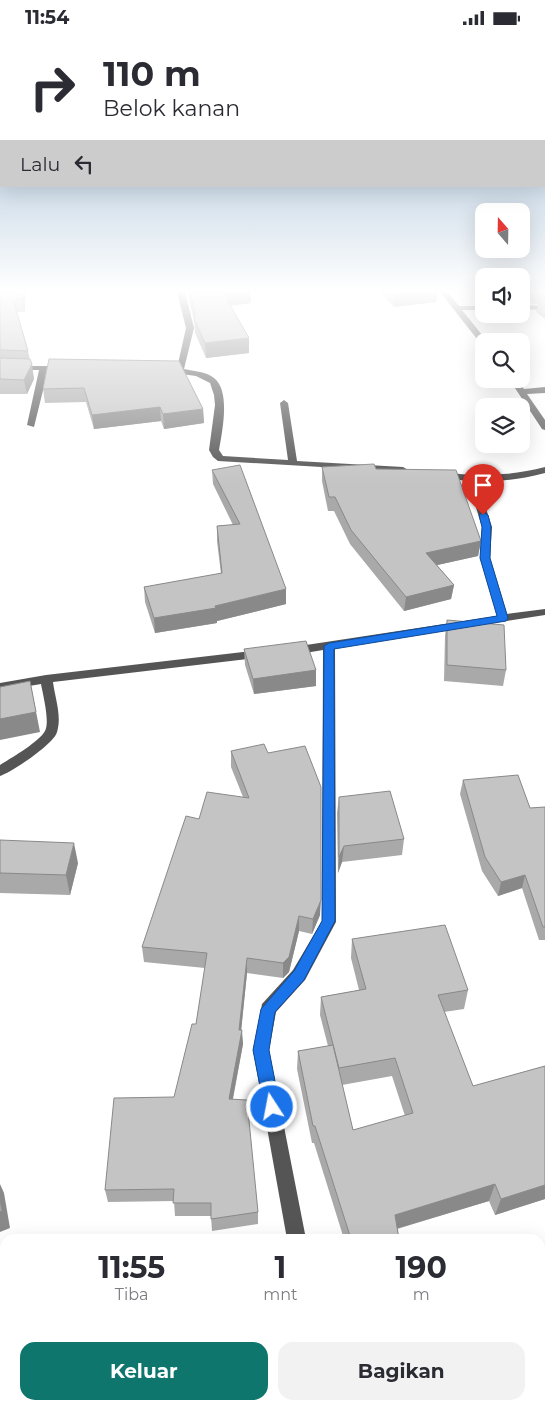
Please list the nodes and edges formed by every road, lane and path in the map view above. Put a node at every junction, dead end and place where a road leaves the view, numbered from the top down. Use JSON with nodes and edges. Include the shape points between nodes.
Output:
{"nodes":[{"id":1,"x":183,"y":356,"type":"edge"},
{"id":2,"x":0,"y":368,"type":"edge"},
{"id":3,"x":44,"y":368,"type":"junction"},
{"id":4,"x":73,"y":369,"type":"edge"},
{"id":5,"x":160,"y":370,"type":"edge"},
{"id":6,"x":180,"y":371,"type":"junction"},
{"id":7,"x":519,"y":388,"type":"edge"},
{"id":8,"x":545,"y":390,"type":"edge"},
{"id":9,"x":521,"y":392,"type":"junction"},
{"id":10,"x":284,"y":403,"type":"dead end"},
{"id":11,"x":31,"y":425,"type":"dead end"},
{"id":12,"x":545,"y":427,"type":"edge"},
{"id":13,"x":293,"y":463,"type":"junction"},
{"id":14,"x":545,"y":470,"type":"edge"},
{"id":15,"x":411,"y":471,"type":"edge"},
{"id":16,"x":429,"y":473,"type":"edge"},
{"id":17,"x":472,"y":479,"type":"junction"},
{"id":18,"x":545,"y":612,"type":"edge"},
{"id":19,"x":503,"y":618,"type":"junction"},
{"id":20,"x":329,"y":646,"type":"junction"},
{"id":21,"x":46,"y":679,"type":"junction"},
{"id":22,"x":0,"y":687,"type":"edge"},
{"id":23,"x":0,"y":771,"type":"edge"},
{"id":24,"x":296,"y":1234,"type":"edge"}],
"edges":[{"from":1,"to":6,"type":"street"},
{"from":2,"to":3,"type":"street"},
{"from":3,"to":4,"type":"street"},
{"from":3,"to":11,"type":"street"},
{"from":5,"to":6,"type":"street"},
{"from":6,"to":13,"type":"street","via":[[207,378],[215,384],[220,418],[214,450],[218,457],[226,461]]},
{"from":7,"to":9,"type":"street"},
{"from":8,"to":9,"type":"street"},
{"from":9,"to":12,"type":"street"},
{"from":10,"to":13,"type":"street"},
{"from":13,"to":15,"type":"street"},
{"from":14,"to":17,"type":"street"},
{"from":16,"to":17,"type":"street"},
{"from":17,"to":19,"type":"street","via":[[487,527],[485,558]]},
{"from":18,"to":19,"type":"street"},
{"from":19,"to":20,"type":"street"},
{"from":20,"to":21,"type":"street"},
{"from":20,"to":24,"type":"street","via":[[328,921],[299,975],[268,1009],[261,1050]]},
{"from":21,"to":22,"type":"street"},
{"from":21,"to":23,"type":"street","via":[[51,733],[29,753]]}]}
